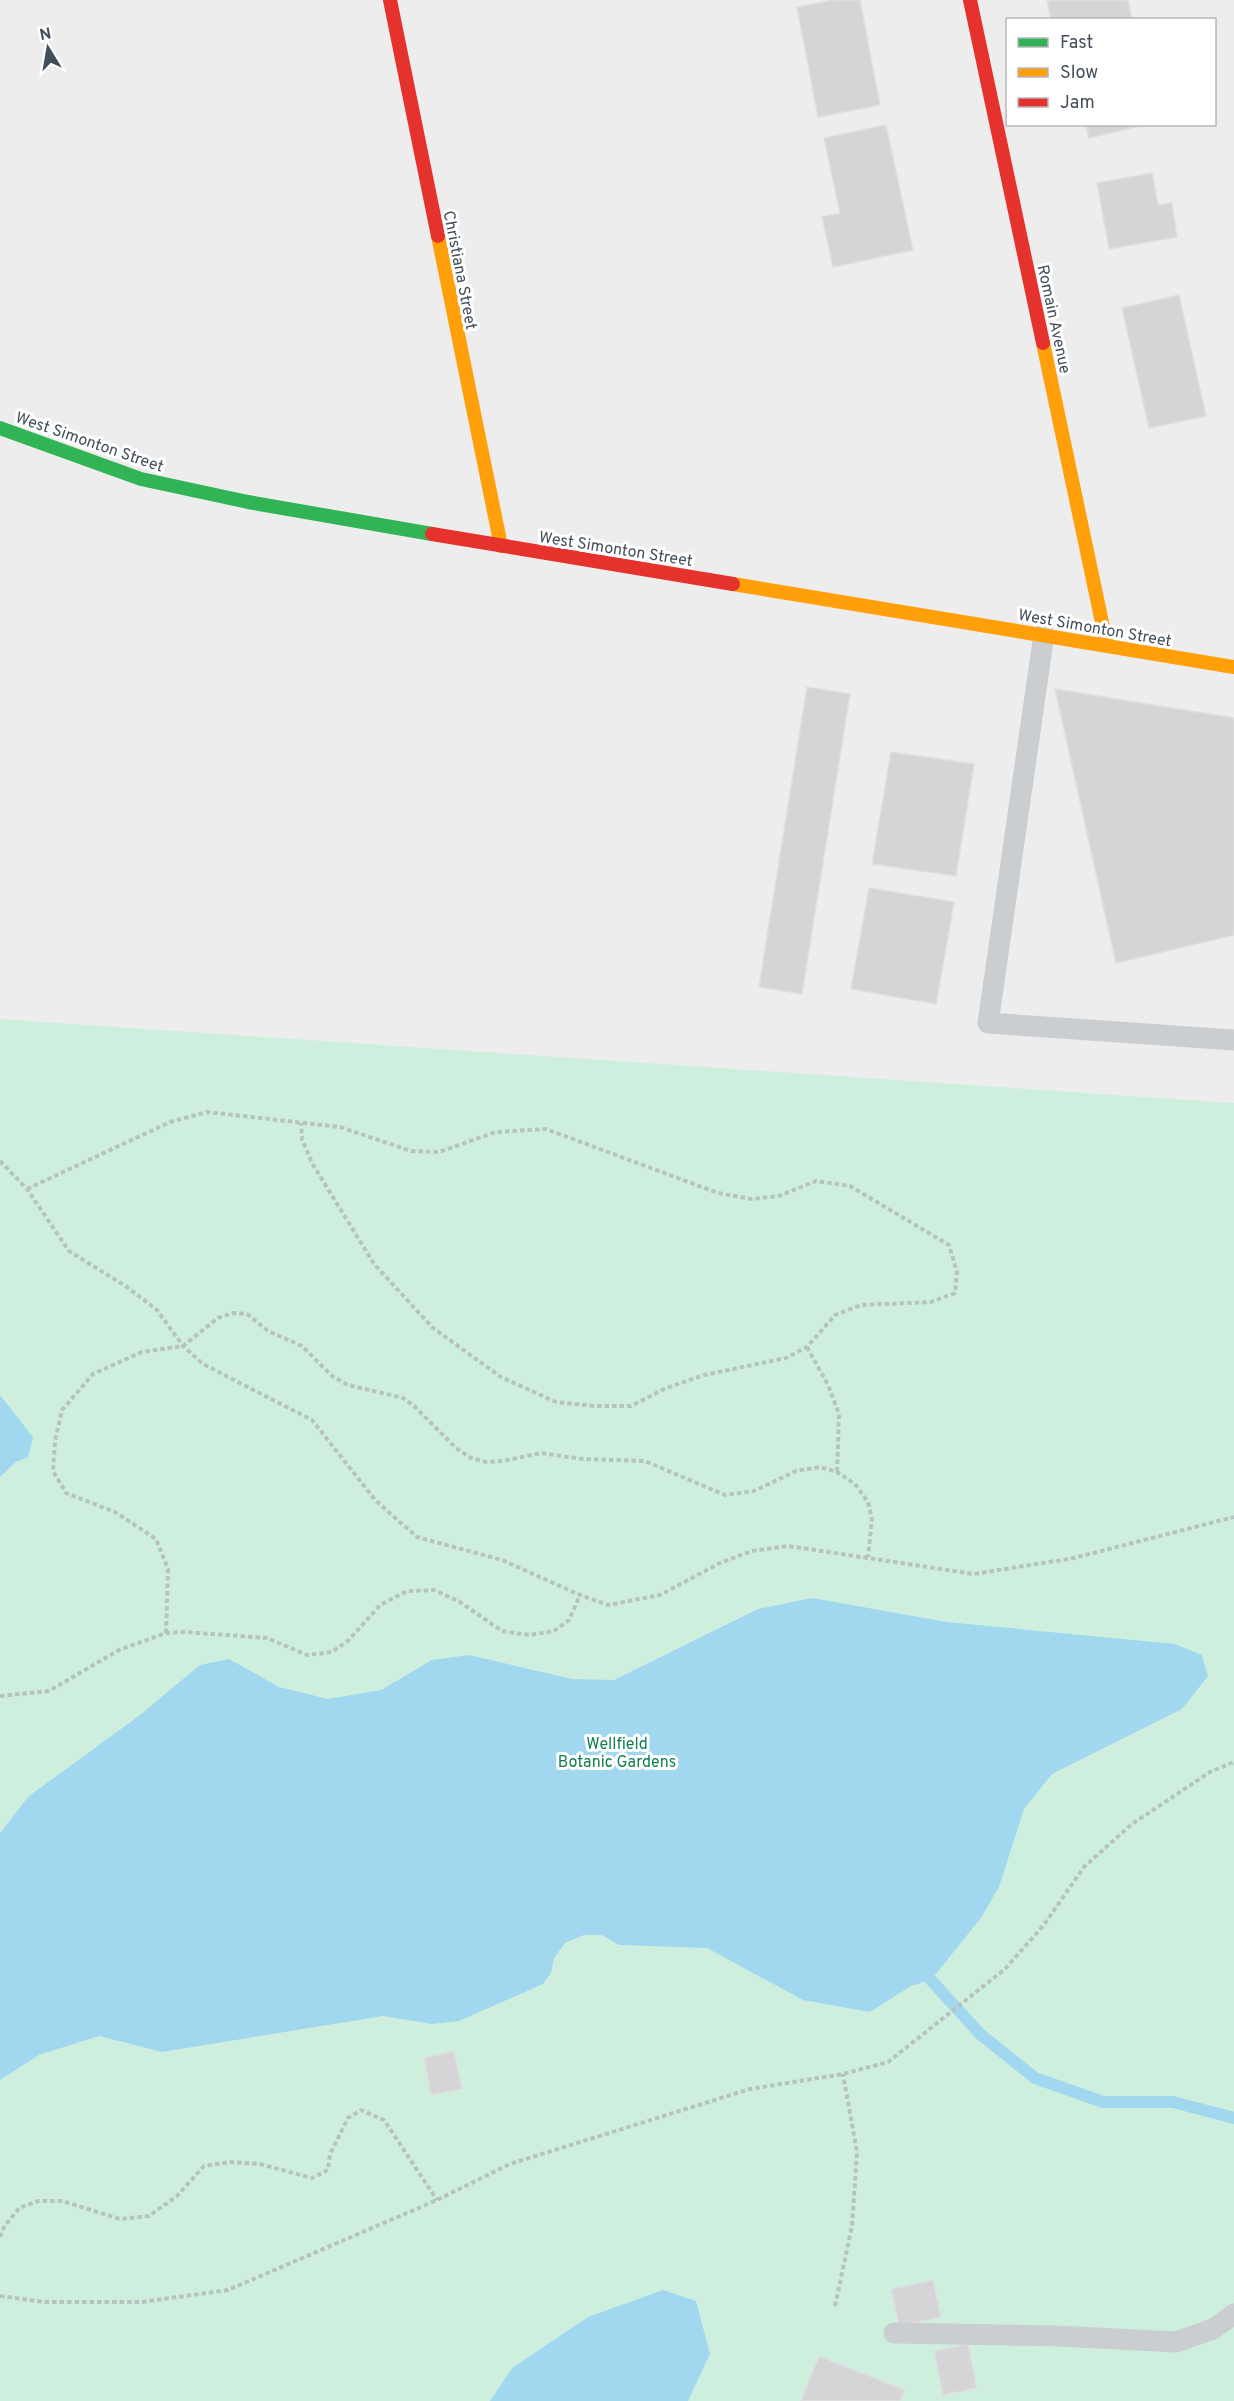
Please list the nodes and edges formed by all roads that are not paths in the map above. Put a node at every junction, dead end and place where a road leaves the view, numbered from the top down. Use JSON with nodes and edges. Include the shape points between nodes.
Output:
{"nodes":[{"id":1,"x":390,"y":0,"type":"edge"},
{"id":2,"x":970,"y":0,"type":"edge"},
{"id":3,"x":0,"y":429,"type":"edge"},
{"id":4,"x":501,"y":546,"type":"junction"},
{"id":5,"x":1044,"y":634,"type":"junction"},
{"id":6,"x":1107,"y":646,"type":"junction"},
{"id":7,"x":1234,"y":667,"type":"edge"},
{"id":8,"x":1234,"y":1040,"type":"edge"},
{"id":9,"x":1234,"y":2314,"type":"edge"},
{"id":10,"x":894,"y":2333,"type":"dead end"}],
"edges":[{"from":1,"to":4,"type":"street","name":"Christiana Street"},
{"from":2,"to":6,"type":"street","name":"Romain Avenue"},
{"from":3,"to":4,"type":"street","name":"West Simonton Street","via":[[141,479],[248,502]]},
{"from":4,"to":5,"type":"street","name":"West Simonton Street"},
{"from":5,"to":6,"type":"street","name":"West Simonton Street"},
{"from":5,"to":8,"type":"lane","via":[[988,1023]]},
{"from":6,"to":7,"type":"street","name":"West Simonton Street"},
{"from":9,"to":10,"type":"lane","via":[[1213,2329],[1176,2342]]}]}
